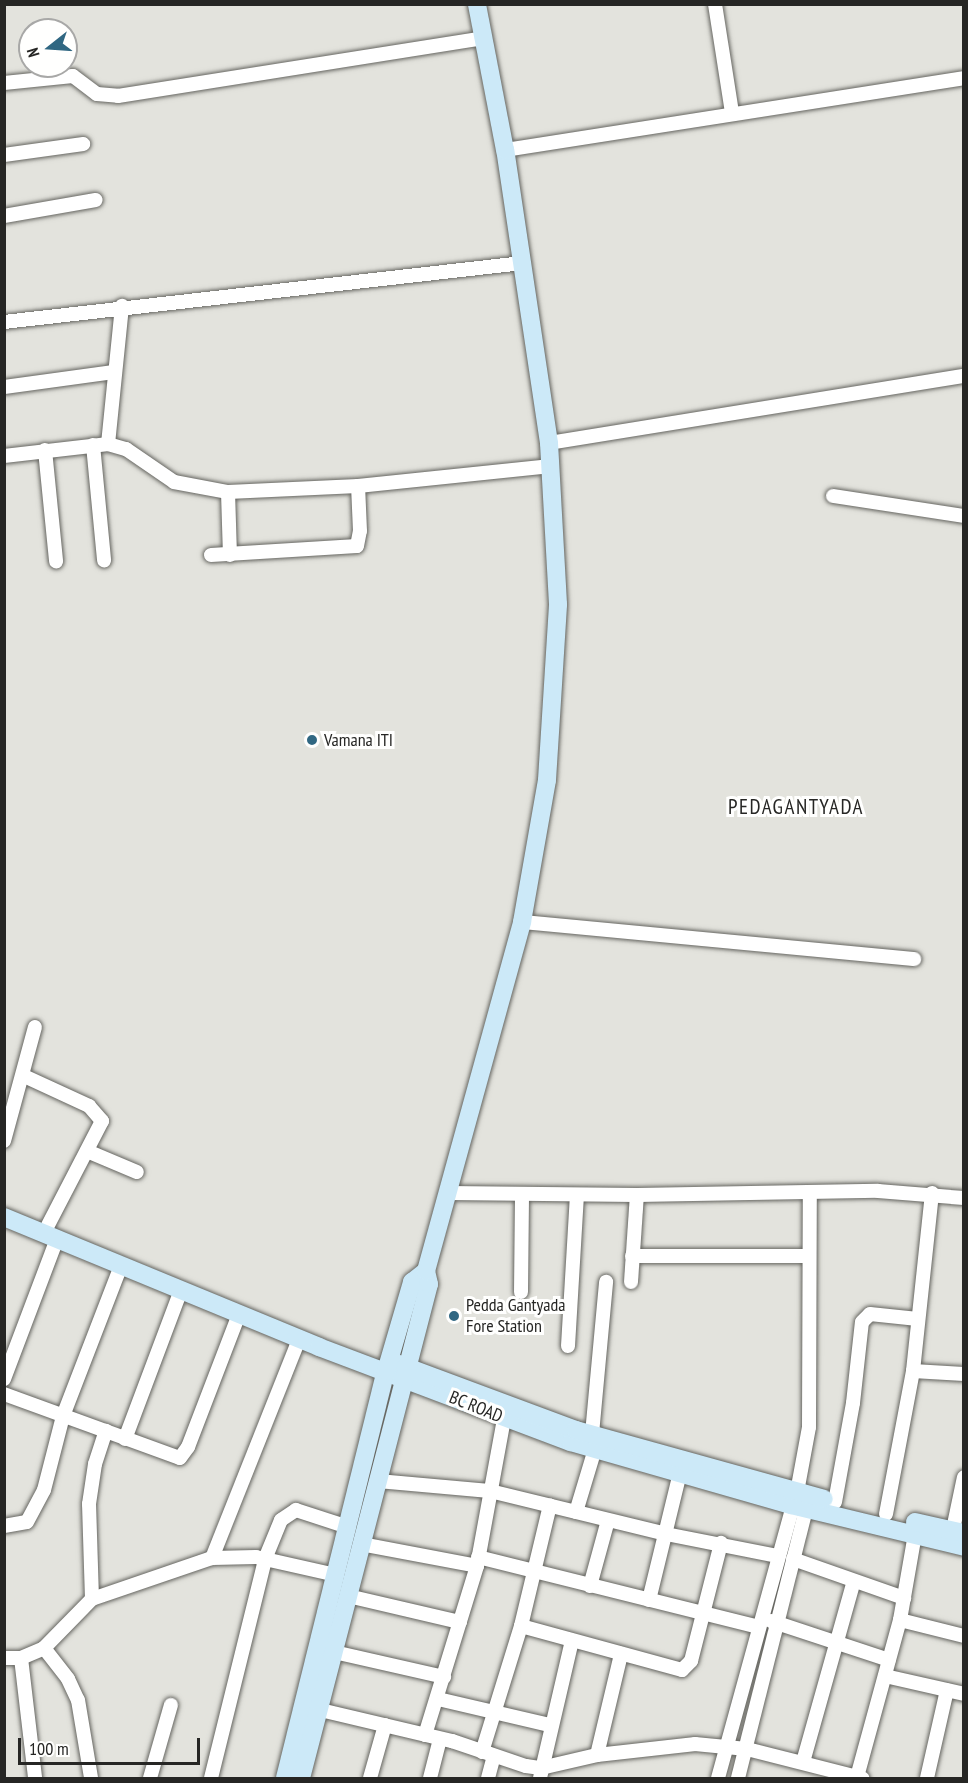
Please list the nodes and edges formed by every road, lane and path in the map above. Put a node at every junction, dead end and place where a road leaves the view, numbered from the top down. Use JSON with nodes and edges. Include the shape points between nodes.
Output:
{"nodes":[{"id":1,"x":477,"y":4,"type":"edge"},
{"id":2,"x":715,"y":4,"type":"edge"},
{"id":3,"x":483,"y":38,"type":"junction"},
{"id":4,"x":963,"y":78,"type":"edge"},
{"id":5,"x":4,"y":83,"type":"edge"},
{"id":6,"x":732,"y":113,"type":"junction"},
{"id":7,"x":83,"y":144,"type":"dead end"},
{"id":8,"x":505,"y":150,"type":"junction"},
{"id":9,"x":4,"y":155,"type":"edge"},
{"id":10,"x":96,"y":200,"type":"dead end"},
{"id":11,"x":4,"y":216,"type":"edge"},
{"id":12,"x":523,"y":263,"type":"junction"},
{"id":13,"x":122,"y":306,"type":"junction"},
{"id":14,"x":4,"y":322,"type":"edge"},
{"id":15,"x":114,"y":372,"type":"junction"},
{"id":16,"x":963,"y":376,"type":"edge"},
{"id":17,"x":4,"y":387,"type":"edge"},
{"id":18,"x":549,"y":443,"type":"junction"},
{"id":19,"x":108,"y":444,"type":"junction"},
{"id":20,"x":93,"y":445,"type":"junction"},
{"id":21,"x":45,"y":450,"type":"junction"},
{"id":22,"x":4,"y":456,"type":"edge"},
{"id":23,"x":551,"y":466,"type":"junction"},
{"id":24,"x":358,"y":486,"type":"junction"},
{"id":25,"x":228,"y":492,"type":"junction"},
{"id":26,"x":832,"y":496,"type":"dead end"},
{"id":27,"x":963,"y":516,"type":"edge"},
{"id":28,"x":211,"y":555,"type":"dead end"},
{"id":29,"x":230,"y":555,"type":"junction"},
{"id":30,"x":104,"y":560,"type":"dead end"},
{"id":31,"x":56,"y":561,"type":"dead end"},
{"id":32,"x":522,"y":922,"type":"junction"},
{"id":33,"x":914,"y":959,"type":"dead end"},
{"id":34,"x":35,"y":1027,"type":"dead end"},
{"id":35,"x":24,"y":1076,"type":"junction"},
{"id":36,"x":4,"y":1141,"type":"edge"},
{"id":37,"x":87,"y":1151,"type":"junction"},
{"id":38,"x":137,"y":1172,"type":"dead end"},
{"id":39,"x":810,"y":1192,"type":"junction"},
{"id":40,"x":448,"y":1193,"type":"junction"},
{"id":41,"x":932,"y":1193,"type":"junction"},
{"id":42,"x":522,"y":1195,"type":"junction"},
{"id":43,"x":577,"y":1195,"type":"junction"},
{"id":44,"x":636,"y":1195,"type":"junction"},
{"id":45,"x":963,"y":1197,"type":"edge"},
{"id":46,"x":4,"y":1207,"type":"edge"},
{"id":47,"x":4,"y":1217,"type":"edge"},
{"id":48,"x":53,"y":1232,"type":"junction"},
{"id":49,"x":632,"y":1256,"type":"junction"},
{"id":50,"x":809,"y":1256,"type":"junction"},
{"id":51,"x":121,"y":1266,"type":"junction"},
{"id":52,"x":426,"y":1271,"type":"junction"},
{"id":53,"x":606,"y":1282,"type":"dead end"},
{"id":54,"x":631,"y":1282,"type":"dead end"},
{"id":55,"x":181,"y":1290,"type":"junction"},
{"id":56,"x":521,"y":1292,"type":"dead end"},
{"id":57,"x":239,"y":1314,"type":"junction"},
{"id":58,"x":918,"y":1319,"type":"junction"},
{"id":59,"x":298,"y":1339,"type":"junction"},
{"id":60,"x":568,"y":1346,"type":"dead end"},
{"id":61,"x":388,"y":1366,"type":"junction"},
{"id":62,"x":913,"y":1371,"type":"junction"},
{"id":63,"x":406,"y":1372,"type":"junction"},
{"id":64,"x":963,"y":1374,"type":"edge"},
{"id":65,"x":4,"y":1379,"type":"edge"},
{"id":66,"x":4,"y":1394,"type":"edge"},
{"id":67,"x":66,"y":1415,"type":"junction"},
{"id":68,"x":504,"y":1419,"type":"junction"},
{"id":69,"x":106,"y":1431,"type":"junction"},
{"id":70,"x":125,"y":1439,"type":"junction"},
{"id":71,"x":593,"y":1441,"type":"junction"},
{"id":72,"x":680,"y":1473,"type":"junction"},
{"id":73,"x":963,"y":1477,"type":"edge"},
{"id":74,"x":378,"y":1481,"type":"junction"},
{"id":75,"x":490,"y":1491,"type":"junction"},
{"id":76,"x":801,"y":1500,"type":"junction"},
{"id":77,"x":835,"y":1502,"type":"junction"},
{"id":78,"x":550,"y":1505,"type":"junction"},
{"id":79,"x":576,"y":1512,"type":"junction"},
{"id":80,"x":886,"y":1514,"type":"junction"},
{"id":81,"x":608,"y":1520,"type":"junction"},
{"id":82,"x":4,"y":1526,"type":"edge"},
{"id":83,"x":348,"y":1527,"type":"junction"},
{"id":84,"x":666,"y":1534,"type":"junction"},
{"id":85,"x":915,"y":1534,"type":"junction"},
{"id":86,"x":957,"y":1539,"type":"edge"},
{"id":87,"x":722,"y":1543,"type":"junction"},
{"id":88,"x":361,"y":1544,"type":"junction"},
{"id":89,"x":777,"y":1556,"type":"junction"},
{"id":90,"x":212,"y":1558,"type":"junction"},
{"id":91,"x":265,"y":1559,"type":"junction"},
{"id":92,"x":793,"y":1559,"type":"junction"},
{"id":93,"x":477,"y":1562,"type":"junction"},
{"id":94,"x":536,"y":1572,"type":"junction"},
{"id":95,"x":336,"y":1575,"type":"junction"},
{"id":96,"x":854,"y":1581,"type":"junction"},
{"id":97,"x":590,"y":1586,"type":"junction"},
{"id":98,"x":348,"y":1596,"type":"junction"},
{"id":99,"x":904,"y":1598,"type":"junction"},
{"id":100,"x":92,"y":1599,"type":"junction"},
{"id":101,"x":649,"y":1600,"type":"junction"},
{"id":102,"x":704,"y":1613,"type":"junction"},
{"id":103,"x":900,"y":1620,"type":"junction"},
{"id":104,"x":460,"y":1622,"type":"junction"},
{"id":105,"x":759,"y":1622,"type":"junction"},
{"id":106,"x":777,"y":1624,"type":"junction"},
{"id":107,"x":521,"y":1626,"type":"junction"},
{"id":108,"x":963,"y":1636,"type":"edge"},
{"id":109,"x":572,"y":1641,"type":"junction"},
{"id":110,"x":834,"y":1644,"type":"junction"},
{"id":111,"x":44,"y":1647,"type":"junction"},
{"id":112,"x":334,"y":1652,"type":"junction"},
{"id":113,"x":621,"y":1654,"type":"junction"},
{"id":114,"x":4,"y":1658,"type":"edge"},
{"id":115,"x":21,"y":1658,"type":"junction"},
{"id":116,"x":889,"y":1660,"type":"junction"},
{"id":117,"x":885,"y":1676,"type":"junction"},
{"id":118,"x":444,"y":1677,"type":"junction"},
{"id":119,"x":947,"y":1690,"type":"junction"},
{"id":120,"x":963,"y":1694,"type":"edge"},
{"id":121,"x":438,"y":1699,"type":"junction"},
{"id":122,"x":171,"y":1705,"type":"dead end"},
{"id":123,"x":311,"y":1707,"type":"junction"},
{"id":124,"x":495,"y":1711,"type":"junction"},
{"id":125,"x":385,"y":1725,"type":"junction"},
{"id":126,"x":550,"y":1725,"type":"junction"},
{"id":127,"x":425,"y":1735,"type":"junction"},
{"id":128,"x":440,"y":1739,"type":"junction"},
{"id":129,"x":726,"y":1746,"type":"junction"},
{"id":130,"x":747,"y":1749,"type":"junction"},
{"id":131,"x":488,"y":1754,"type":"junction"},
{"id":132,"x":597,"y":1755,"type":"junction"},
{"id":133,"x":803,"y":1762,"type":"junction"},
{"id":134,"x":541,"y":1773,"type":"edge"},
{"id":135,"x":860,"y":1778,"type":"edge"},
{"id":136,"x":36,"y":1779,"type":"edge"},
{"id":137,"x":91,"y":1779,"type":"edge"},
{"id":138,"x":150,"y":1779,"type":"edge"},
{"id":139,"x":211,"y":1779,"type":"edge"},
{"id":140,"x":285,"y":1779,"type":"edge"},
{"id":141,"x":301,"y":1779,"type":"edge"},
{"id":142,"x":370,"y":1779,"type":"edge"},
{"id":143,"x":430,"y":1779,"type":"edge"},
{"id":144,"x":488,"y":1779,"type":"edge"},
{"id":145,"x":718,"y":1779,"type":"edge"},
{"id":146,"x":738,"y":1779,"type":"edge"},
{"id":147,"x":927,"y":1779,"type":"edge"}],
"edges":[{"from":1,"to":3,"type":"street"},
{"from":2,"to":6,"type":"street"},
{"from":3,"to":5,"type":"street","via":[[118,96],[97,94],[73,76]]},
{"from":3,"to":8,"type":"street"},
{"from":4,"to":6,"type":"street"},
{"from":6,"to":8,"type":"street"},
{"from":7,"to":9,"type":"street"},
{"from":8,"to":12,"type":"street"},
{"from":10,"to":11,"type":"street"},
{"from":12,"to":13,"type":"street"},
{"from":12,"to":18,"type":"street"},
{"from":13,"to":14,"type":"street"},
{"from":13,"to":15,"type":"street"},
{"from":15,"to":17,"type":"street"},
{"from":15,"to":19,"type":"street"},
{"from":16,"to":18,"type":"street"},
{"from":18,"to":23,"type":"street"},
{"from":19,"to":20,"type":"street"},
{"from":19,"to":25,"type":"street","via":[[126,449],[174,482]]},
{"from":20,"to":21,"type":"street"},
{"from":20,"to":30,"type":"street"},
{"from":21,"to":22,"type":"street"},
{"from":21,"to":31,"type":"street"},
{"from":23,"to":24,"type":"street"},
{"from":23,"to":32,"type":"street","via":[[557,659],[547,780]]},
{"from":24,"to":25,"type":"street"},
{"from":24,"to":29,"type":"street","via":[[357,546]]},
{"from":25,"to":29,"type":"street"},
{"from":26,"to":27,"type":"street"},
{"from":28,"to":29,"type":"street"},
{"from":32,"to":33,"type":"street"},
{"from":32,"to":40,"type":"street"},
{"from":34,"to":35,"type":"street"},
{"from":35,"to":36,"type":"street"},
{"from":35,"to":37,"type":"street","via":[[99,1114],[99,1129]]},
{"from":37,"to":38,"type":"street"},
{"from":37,"to":48,"type":"street"},
{"from":39,"to":41,"type":"street"},
{"from":39,"to":44,"type":"street"},
{"from":39,"to":50,"type":"street"},
{"from":40,"to":42,"type":"street"},
{"from":40,"to":52,"type":"street"},
{"from":41,"to":45,"type":"street"},
{"from":41,"to":58,"type":"street"},
{"from":42,"to":43,"type":"street"},
{"from":42,"to":56,"type":"street"},
{"from":43,"to":44,"type":"street"},
{"from":43,"to":60,"type":"street"},
{"from":44,"to":49,"type":"street"},
{"from":46,"to":48,"type":"street","name":"BC ROAD"},
{"from":47,"to":48,"type":"street","name":"BC ROAD"},
{"from":48,"to":51,"type":"street","name":"BC ROAD"},
{"from":48,"to":61,"type":"street","name":"BC ROAD"},
{"from":48,"to":65,"type":"street"},
{"from":49,"to":50,"type":"street"},
{"from":49,"to":54,"type":"street"},
{"from":50,"to":76,"type":"street","via":[[812,1390]]},
{"from":51,"to":55,"type":"street","name":"BC ROAD"},
{"from":51,"to":67,"type":"street"},
{"from":52,"to":61,"type":"street","via":[[412,1282]]},
{"from":52,"to":63,"type":"street","via":[[429,1284]]},
{"from":53,"to":71,"type":"street"},
{"from":55,"to":57,"type":"street","name":"BC ROAD"},
{"from":55,"to":70,"type":"street"},
{"from":57,"to":59,"type":"street","name":"BC ROAD"},
{"from":57,"to":70,"type":"street","via":[[184,1455],[174,1458]]},
{"from":58,"to":62,"type":"street"},
{"from":58,"to":77,"type":"street","via":[[870,1314],[862,1322],[853,1403]]},
{"from":59,"to":61,"type":"street","name":"BC ROAD"},
{"from":59,"to":90,"type":"street"},
{"from":61,"to":63,"type":"street","name":"BC ROAD"},
{"from":61,"to":83,"type":"street"},
{"from":62,"to":64,"type":"street"},
{"from":62,"to":80,"type":"street"},
{"from":63,"to":68,"type":"street","name":"BC ROAD"},
{"from":63,"to":71,"type":"street"},
{"from":63,"to":74,"type":"street"},
{"from":66,"to":67,"type":"street"},
{"from":67,"to":69,"type":"street"},
{"from":67,"to":82,"type":"street","via":[[44,1490],[27,1522]]},
{"from":68,"to":71,"type":"street","name":"BC ROAD"},
{"from":68,"to":75,"type":"street"},
{"from":69,"to":70,"type":"street"},
{"from":69,"to":100,"type":"street","via":[[95,1464],[89,1504]]},
{"from":71,"to":72,"type":"street","name":"BC ROAD"},
{"from":71,"to":76,"type":"street"},
{"from":71,"to":79,"type":"street"},
{"from":72,"to":76,"type":"street","name":"BC ROAD"},
{"from":72,"to":84,"type":"street"},
{"from":73,"to":86,"type":"street"},
{"from":74,"to":75,"type":"street"},
{"from":74,"to":88,"type":"street"},
{"from":75,"to":78,"type":"street"},
{"from":75,"to":93,"type":"street"},
{"from":76,"to":77,"type":"street"},
{"from":76,"to":85,"type":"street","name":"BC ROAD"},
{"from":76,"to":89,"type":"street"},
{"from":76,"to":92,"type":"street"},
{"from":77,"to":80,"type":"street"},
{"from":78,"to":79,"type":"street"},
{"from":78,"to":94,"type":"street"},
{"from":79,"to":81,"type":"street"},
{"from":80,"to":86,"type":"street"},
{"from":81,"to":84,"type":"street"},
{"from":81,"to":97,"type":"street"},
{"from":83,"to":91,"type":"street","via":[[309,1512],[289,1513],[281,1520]]},
{"from":83,"to":95,"type":"street"},
{"from":84,"to":87,"type":"street"},
{"from":84,"to":101,"type":"street"},
{"from":85,"to":86,"type":"street","name":"BC ROAD"},
{"from":85,"to":99,"type":"street"},
{"from":87,"to":89,"type":"street"},
{"from":87,"to":102,"type":"street"},
{"from":88,"to":93,"type":"street"},
{"from":88,"to":98,"type":"street"},
{"from":89,"to":105,"type":"street"},
{"from":90,"to":91,"type":"street"},
{"from":90,"to":100,"type":"street"},
{"from":91,"to":95,"type":"street"},
{"from":91,"to":139,"type":"street"},
{"from":92,"to":96,"type":"street"},
{"from":92,"to":106,"type":"street"},
{"from":93,"to":94,"type":"street"},
{"from":93,"to":104,"type":"street"},
{"from":94,"to":97,"type":"street"},
{"from":94,"to":107,"type":"street"},
{"from":95,"to":123,"type":"street"},
{"from":96,"to":99,"type":"street"},
{"from":96,"to":110,"type":"street"},
{"from":97,"to":101,"type":"street"},
{"from":98,"to":104,"type":"street"},
{"from":98,"to":112,"type":"street"},
{"from":99,"to":103,"type":"street"},
{"from":100,"to":111,"type":"street"},
{"from":101,"to":102,"type":"street"},
{"from":102,"to":105,"type":"street"},
{"from":102,"to":113,"type":"street","via":[[691,1661],[682,1670]]},
{"from":103,"to":108,"type":"street"},
{"from":103,"to":116,"type":"street"},
{"from":104,"to":118,"type":"street"},
{"from":105,"to":106,"type":"street"},
{"from":105,"to":129,"type":"street"},
{"from":106,"to":110,"type":"street"},
{"from":106,"to":130,"type":"street"},
{"from":107,"to":109,"type":"street"},
{"from":107,"to":124,"type":"street"},
{"from":109,"to":113,"type":"street"},
{"from":109,"to":126,"type":"street"},
{"from":110,"to":116,"type":"street"},
{"from":110,"to":133,"type":"street"},
{"from":111,"to":115,"type":"street"},
{"from":111,"to":137,"type":"street","via":[[78,1700]]},
{"from":112,"to":118,"type":"street"},
{"from":112,"to":123,"type":"street"},
{"from":113,"to":132,"type":"street"},
{"from":114,"to":115,"type":"street"},
{"from":115,"to":136,"type":"street"},
{"from":116,"to":117,"type":"street"},
{"from":117,"to":119,"type":"street"},
{"from":117,"to":135,"type":"street"},
{"from":118,"to":121,"type":"street"},
{"from":119,"to":120,"type":"street"},
{"from":119,"to":147,"type":"street"},
{"from":121,"to":124,"type":"street"},
{"from":121,"to":127,"type":"street"},
{"from":122,"to":138,"type":"street"},
{"from":123,"to":125,"type":"street"},
{"from":123,"to":140,"type":"street"},
{"from":123,"to":141,"type":"street"},
{"from":124,"to":126,"type":"street"},
{"from":124,"to":131,"type":"street"},
{"from":125,"to":127,"type":"street"},
{"from":125,"to":142,"type":"street"},
{"from":126,"to":134,"type":"street"},
{"from":127,"to":128,"type":"street"},
{"from":128,"to":131,"type":"street"},
{"from":128,"to":143,"type":"street"},
{"from":129,"to":130,"type":"street"},
{"from":129,"to":132,"type":"street","via":[[695,1744]]},
{"from":129,"to":145,"type":"street"},
{"from":130,"to":133,"type":"street"},
{"from":130,"to":146,"type":"street"},
{"from":131,"to":134,"type":"street"},
{"from":131,"to":144,"type":"street"},
{"from":132,"to":134,"type":"street"},
{"from":133,"to":135,"type":"street"}]}
